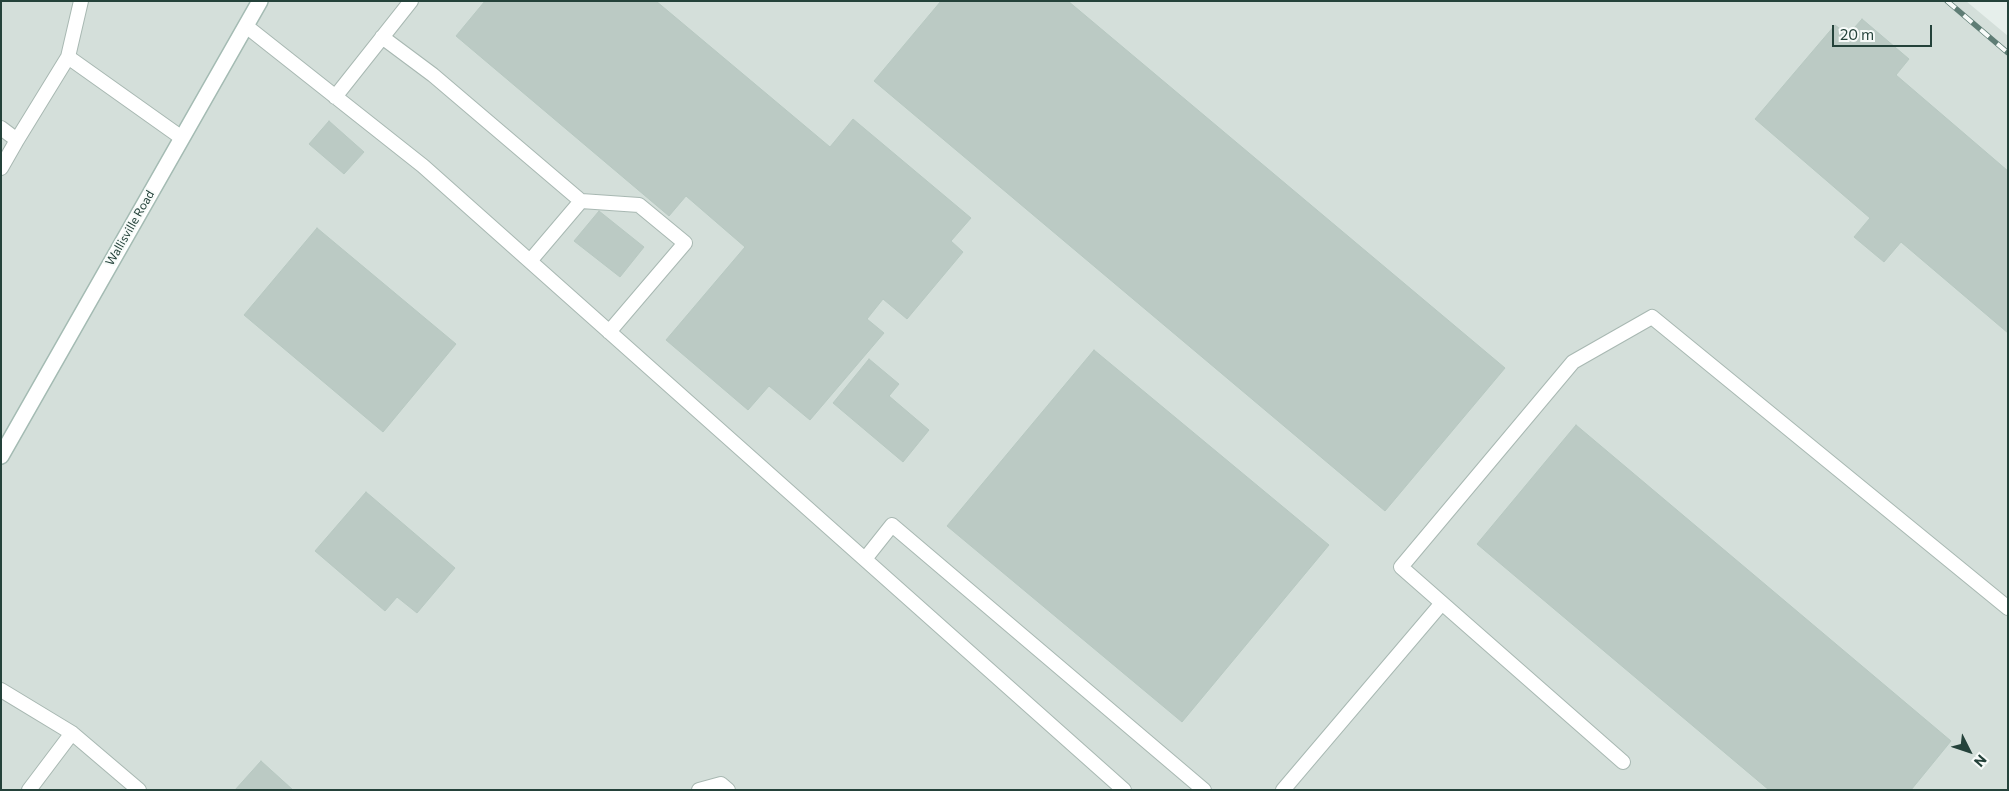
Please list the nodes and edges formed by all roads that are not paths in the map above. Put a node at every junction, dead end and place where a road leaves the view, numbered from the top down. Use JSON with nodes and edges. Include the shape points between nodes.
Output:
{"nodes":[{"id":1,"x":260,"y":1,"type":"edge"},
{"id":2,"x":410,"y":1,"type":"edge"},
{"id":3,"x":76,"y":4,"type":"edge"},
{"id":4,"x":246,"y":26,"type":"junction"},
{"id":5,"x":382,"y":37,"type":"junction"},
{"id":6,"x":68,"y":57,"type":"junction"},
{"id":7,"x":335,"y":97,"type":"junction"},
{"id":8,"x":1,"y":128,"type":"edge"},
{"id":9,"x":182,"y":138,"type":"junction"},
{"id":10,"x":17,"y":140,"type":"junction"},
{"id":11,"x":1,"y":168,"type":"edge"},
{"id":12,"x":581,"y":201,"type":"junction"},
{"id":13,"x":530,"y":262,"type":"junction"},
{"id":14,"x":609,"y":332,"type":"junction"},
{"id":15,"x":1,"y":456,"type":"edge"},
{"id":16,"x":865,"y":559,"type":"junction"},
{"id":17,"x":1442,"y":604,"type":"junction"},
{"id":18,"x":2008,"y":608,"type":"edge"},
{"id":19,"x":1,"y":690,"type":"edge"},
{"id":20,"x":72,"y":733,"type":"junction"},
{"id":21,"x":1623,"y":762,"type":"dead end"},
{"id":22,"x":30,"y":790,"type":"edge"},
{"id":23,"x":139,"y":790,"type":"edge"},
{"id":24,"x":699,"y":790,"type":"edge"},
{"id":25,"x":728,"y":790,"type":"edge"},
{"id":26,"x":1124,"y":790,"type":"edge"},
{"id":27,"x":1204,"y":790,"type":"edge"},
{"id":28,"x":1283,"y":790,"type":"edge"}],
"edges":[{"from":1,"to":4,"type":"main road","name":"Wallisville Road"},
{"from":2,"to":5,"type":"lane"},
{"from":3,"to":6,"type":"lane"},
{"from":4,"to":7,"type":"lane"},
{"from":4,"to":9,"type":"main road","name":"Wallisville Road"},
{"from":5,"to":7,"type":"lane"},
{"from":5,"to":12,"type":"lane","via":[[433,75]]},
{"from":6,"to":9,"type":"lane"},
{"from":6,"to":10,"type":"lane"},
{"from":7,"to":13,"type":"lane","via":[[423,166]]},
{"from":8,"to":10,"type":"lane"},
{"from":9,"to":15,"type":"main road","name":"Wallisville Road"},
{"from":10,"to":11,"type":"lane"},
{"from":12,"to":13,"type":"lane"},
{"from":12,"to":14,"type":"lane","via":[[639,205],[685,243]]},
{"from":13,"to":14,"type":"lane"},
{"from":14,"to":16,"type":"lane"},
{"from":16,"to":26,"type":"lane"},
{"from":16,"to":27,"type":"lane","via":[[892,525]]},
{"from":17,"to":18,"type":"lane","via":[[1401,567],[1573,362],[1652,317]]},
{"from":17,"to":21,"type":"lane"},
{"from":17,"to":28,"type":"lane"},
{"from":19,"to":20,"type":"lane"},
{"from":20,"to":22,"type":"lane"},
{"from":20,"to":23,"type":"lane"},
{"from":24,"to":25,"type":"lane","via":[[721,784]]}]}
